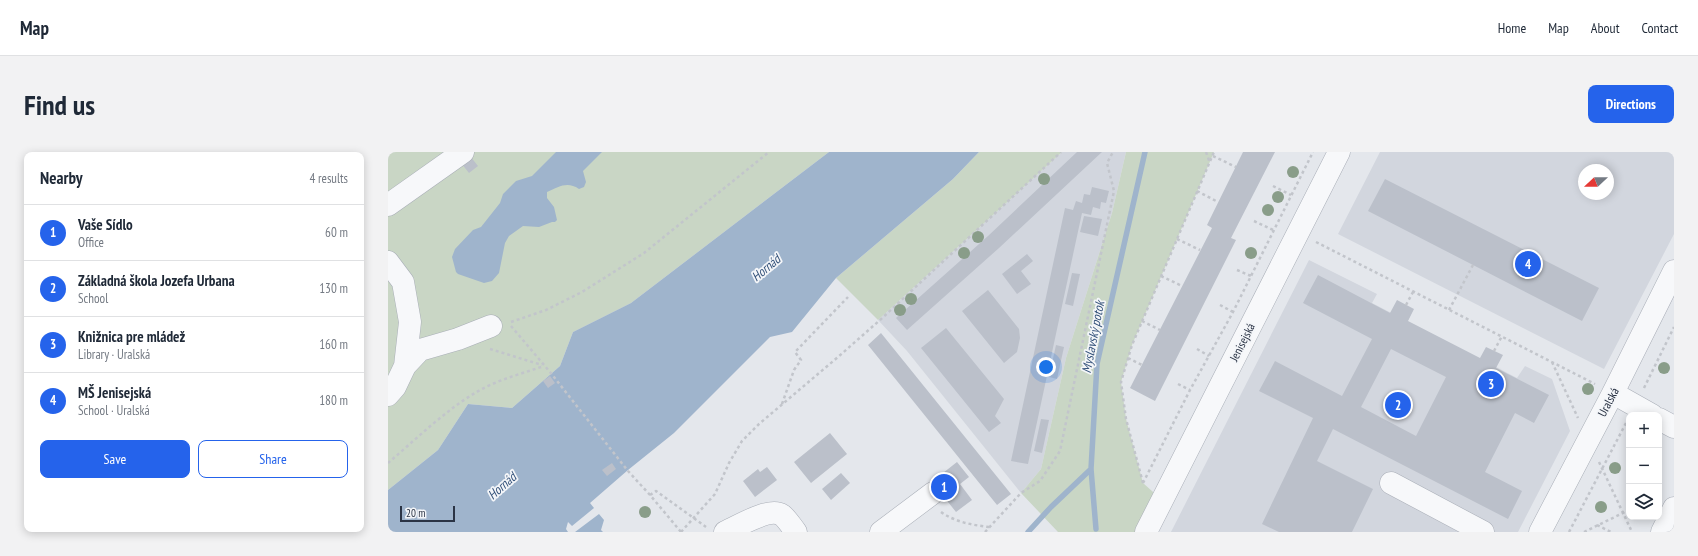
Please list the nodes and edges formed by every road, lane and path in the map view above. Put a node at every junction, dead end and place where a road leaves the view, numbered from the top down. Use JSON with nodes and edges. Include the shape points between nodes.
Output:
{"nodes":[{"id":1,"x":463,"y":152,"type":"edge"},
{"id":2,"x":769,"y":152,"type":"edge"},
{"id":3,"x":1062,"y":152,"type":"edge"},
{"id":4,"x":1113,"y":152,"type":"edge"},
{"id":5,"x":1206,"y":152,"type":"edge"},
{"id":6,"x":1214,"y":152,"type":"edge"},
{"id":7,"x":1313,"y":152,"type":"edge"},
{"id":8,"x":1339,"y":152,"type":"edge"},
{"id":9,"x":1213,"y":156,"type":"junction"},
{"id":10,"x":1210,"y":163,"type":"junction"},
{"id":11,"x":1236,"y":167,"type":"dead end"},
{"id":12,"x":1273,"y":186,"type":"dead end"},
{"id":13,"x":1197,"y":191,"type":"junction"},
{"id":14,"x":1291,"y":195,"type":"junction"},
{"id":15,"x":1218,"y":202,"type":"dead end"},
{"id":16,"x":388,"y":205,"type":"edge"},
{"id":17,"x":1254,"y":221,"type":"dead end"},
{"id":18,"x":1276,"y":223,"type":"junction"},
{"id":19,"x":1273,"y":230,"type":"junction"},
{"id":20,"x":1297,"y":233,"type":"junction"},
{"id":21,"x":1177,"y":239,"type":"junction"},
{"id":22,"x":1200,"y":250,"type":"dead end"},
{"id":23,"x":388,"y":262,"type":"edge"},
{"id":24,"x":1473,"y":265,"type":"dead end"},
{"id":25,"x":1237,"y":270,"type":"dead end"},
{"id":26,"x":1674,"y":271,"type":"edge"},
{"id":27,"x":1161,"y":276,"type":"junction"},
{"id":28,"x":1251,"y":276,"type":"junction"},
{"id":29,"x":1182,"y":286,"type":"dead end"},
{"id":30,"x":1413,"y":292,"type":"junction"},
{"id":31,"x":848,"y":297,"type":"dead end"},
{"id":32,"x":1220,"y":305,"type":"dead end"},
{"id":33,"x":1406,"y":305,"type":"dead end"},
{"id":34,"x":1449,"y":310,"type":"junction"},
{"id":35,"x":1233,"y":312,"type":"junction"},
{"id":36,"x":1142,"y":321,"type":"junction"},
{"id":37,"x":500,"y":324,"type":"junction"},
{"id":38,"x":1674,"y":327,"type":"edge"},
{"id":39,"x":1160,"y":330,"type":"dead end"},
{"id":40,"x":1502,"y":336,"type":"junction"},
{"id":41,"x":486,"y":348,"type":"dead end"},
{"id":42,"x":1197,"y":349,"type":"dead end"},
{"id":43,"x":1494,"y":351,"type":"dead end"},
{"id":44,"x":1209,"y":356,"type":"junction"},
{"id":45,"x":1128,"y":358,"type":"junction"},
{"id":46,"x":1551,"y":361,"type":"junction"},
{"id":47,"x":1142,"y":365,"type":"dead end"},
{"id":48,"x":405,"y":366,"type":"junction"},
{"id":49,"x":543,"y":366,"type":"junction"},
{"id":50,"x":1178,"y":384,"type":"dead end"},
{"id":51,"x":1190,"y":390,"type":"junction"},
{"id":52,"x":1613,"y":393,"type":"junction"},
{"id":53,"x":388,"y":395,"type":"edge"},
{"id":54,"x":782,"y":406,"type":"junction"},
{"id":55,"x":1638,"y":412,"type":"edge"},
{"id":56,"x":1639,"y":412,"type":"edge"},
{"id":57,"x":1662,"y":421,"type":"edge"},
{"id":58,"x":1674,"y":427,"type":"edge"},
{"id":59,"x":1626,"y":433,"type":"edge"},
{"id":60,"x":1588,"y":440,"type":"junction"},
{"id":61,"x":388,"y":463,"type":"edge"},
{"id":62,"x":1602,"y":469,"type":"junction"},
{"id":63,"x":1391,"y":482,"type":"dead end"},
{"id":64,"x":650,"y":495,"type":"junction"},
{"id":65,"x":928,"y":497,"type":"joint"},
{"id":66,"x":1674,"y":508,"type":"edge"},
{"id":67,"x":1626,"y":512,"type":"edge"},
{"id":68,"x":1623,"y":513,"type":"junction"},
{"id":69,"x":694,"y":519,"type":"junction"},
{"id":70,"x":1597,"y":525,"type":"junction"},
{"id":71,"x":989,"y":527,"type":"junction"},
{"id":72,"x":716,"y":530,"type":"edge"},
{"id":73,"x":681,"y":532,"type":"edge"},
{"id":74,"x":796,"y":532,"type":"edge"},
{"id":75,"x":881,"y":532,"type":"edge"},
{"id":76,"x":985,"y":532,"type":"edge"},
{"id":77,"x":1146,"y":532,"type":"edge"},
{"id":78,"x":1483,"y":532,"type":"edge"},
{"id":79,"x":1540,"y":532,"type":"edge"},
{"id":80,"x":1569,"y":532,"type":"edge"},
{"id":81,"x":1584,"y":532,"type":"edge"},
{"id":82,"x":1611,"y":532,"type":"edge"},
{"id":83,"x":1632,"y":532,"type":"edge"},
{"id":84,"x":1662,"y":532,"type":"edge"}],
"edges":[{"from":1,"to":16,"type":"street"},
{"from":2,"to":37,"type":"path","via":[[644,253],[582,292],[546,310]]},
{"from":3,"to":54,"type":"path","via":[[880,320]]},
{"from":4,"to":71,"type":"path","via":[[1107,163],[1114,191],[1060,451],[1040,481],[1021,493]]},
{"from":5,"to":10,"type":"path"},
{"from":6,"to":9,"type":"path"},
{"from":7,"to":14,"type":"path"},
{"from":8,"to":20,"type":"street","name":"Jenisejská"},
{"from":9,"to":10,"type":"path"},
{"from":9,"to":11,"type":"path"},
{"from":10,"to":13,"type":"path"},
{"from":12,"to":14,"type":"path"},
{"from":13,"to":15,"type":"path"},
{"from":13,"to":21,"type":"path"},
{"from":14,"to":18,"type":"path"},
{"from":17,"to":19,"type":"path"},
{"from":18,"to":19,"type":"path"},
{"from":18,"to":20,"type":"path"},
{"from":19,"to":28,"type":"path"},
{"from":20,"to":30,"type":"path"},
{"from":20,"to":77,"type":"street","name":"Jenisejská"},
{"from":21,"to":22,"type":"path"},
{"from":21,"to":27,"type":"path"},
{"from":23,"to":48,"type":"street","via":[[403,282],[410,322]]},
{"from":24,"to":34,"type":"path"},
{"from":25,"to":28,"type":"path"},
{"from":26,"to":52,"type":"street","name":"Uralská"},
{"from":27,"to":29,"type":"path"},
{"from":27,"to":36,"type":"path"},
{"from":28,"to":35,"type":"path"},
{"from":30,"to":33,"type":"path"},
{"from":30,"to":34,"type":"path"},
{"from":31,"to":54,"type":"path","via":[[795,352],[801,360],[794,370]]},
{"from":32,"to":35,"type":"path"},
{"from":34,"to":40,"type":"path"},
{"from":35,"to":44,"type":"path"},
{"from":36,"to":39,"type":"path"},
{"from":36,"to":45,"type":"path"},
{"from":37,"to":48,"type":"street","via":[[420,350]]},
{"from":37,"to":49,"type":"path"},
{"from":38,"to":56,"type":"path"},
{"from":40,"to":43,"type":"path"},
{"from":40,"to":46,"type":"path"},
{"from":41,"to":49,"type":"path"},
{"from":42,"to":44,"type":"path"},
{"from":44,"to":51,"type":"path"},
{"from":45,"to":47,"type":"path"},
{"from":45,"to":51,"type":"path","via":[[1121,382],[1126,419],[1144,483]]},
{"from":46,"to":52,"type":"path"},
{"from":46,"to":60,"type":"path"},
{"from":48,"to":53,"type":"street"},
{"from":49,"to":61,"type":"path","via":[[504,379],[475,393]]},
{"from":49,"to":64,"type":"path"},
{"from":50,"to":51,"type":"path"},
{"from":52,"to":55,"type":"street"},
{"from":52,"to":60,"type":"street","name":"Uralská"},
{"from":54,"to":69,"type":"path","via":[[742,441],[715,494]]},
{"from":57,"to":58,"type":"street"},
{"from":59,"to":62,"type":"path"},
{"from":60,"to":79,"type":"street","name":"Uralská"},
{"from":62,"to":68,"type":"path"},
{"from":62,"to":80,"type":"path"},
{"from":63,"to":78,"type":"street"},
{"from":64,"to":69,"type":"path","via":[[656,490]]},
{"from":64,"to":73,"type":"path"},
{"from":65,"to":71,"type":"path","via":[[948,517],[971,525]]},
{"from":65,"to":75,"type":"street"},
{"from":66,"to":84,"type":"street"},
{"from":67,"to":68,"type":"path"},
{"from":68,"to":70,"type":"path"},
{"from":68,"to":83,"type":"path"},
{"from":69,"to":72,"type":"path"},
{"from":69,"to":73,"type":"path"},
{"from":70,"to":81,"type":"path"},
{"from":70,"to":82,"type":"path"},
{"from":71,"to":76,"type":"path"},
{"from":72,"to":74,"type":"street","via":[[776,512],[783,516]]}]}
